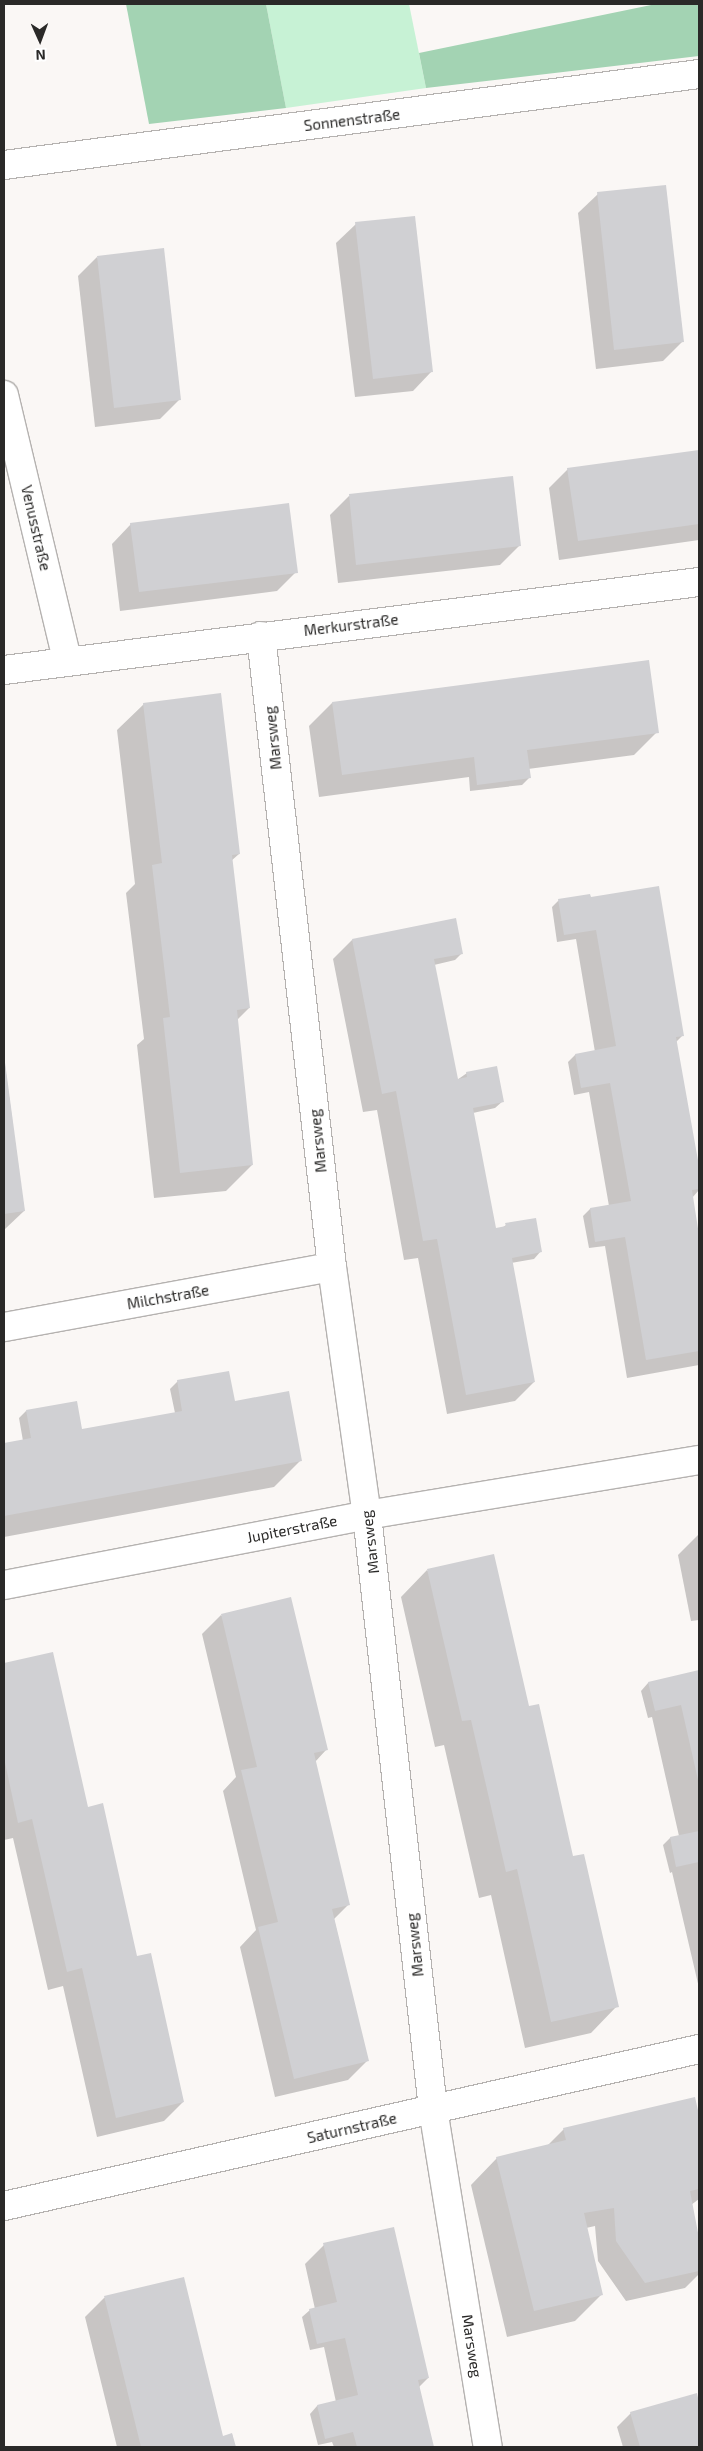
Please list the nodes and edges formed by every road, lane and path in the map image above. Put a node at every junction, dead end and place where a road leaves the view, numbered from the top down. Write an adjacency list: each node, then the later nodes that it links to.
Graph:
1 (699, 74): 2 (street, Sonnenstraße)
2 (4, 165)
3 (4, 396): 6 (street, Venusstraße)
4 (699, 582): 5 (street, Merkurstraße)
5 (262, 636): 6 (street, Merkurstraße); 8 (street, Marsweg)
6 (67, 660): 7 (street, Merkurstraße)
7 (4, 670)
8 (332, 1267): 9 (street, Milchstraße); 11 (street, Marsweg)
9 (4, 1327)
10 (699, 1460): 11 (street, Jupiterstraße)
11 (368, 1515): 12 (street, Jupiterstraße); 14 (street, Marsweg)
12 (4, 1585)
13 (699, 2048): 14 (street, Saturnstraße)
14 (434, 2109): 15 (street, Saturnstraße); 16 (street, Marsweg)
15 (4, 2206)
16 (488, 2447)

